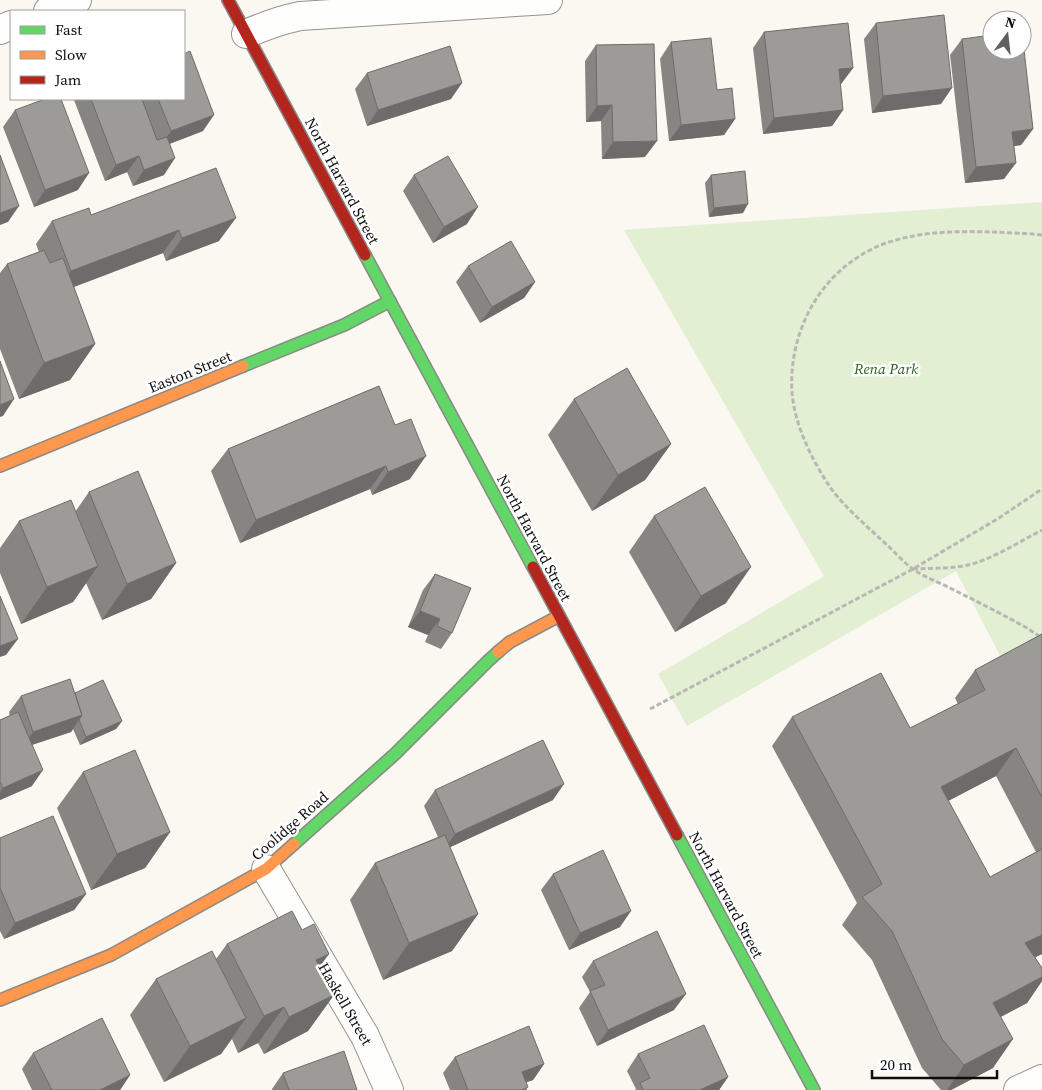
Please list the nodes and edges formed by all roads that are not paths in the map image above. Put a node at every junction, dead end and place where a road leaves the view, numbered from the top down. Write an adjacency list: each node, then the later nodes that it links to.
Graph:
1 (77, 0): 4 (street)
2 (228, 0): 5 (main road, North Harvard Street)
3 (548, 0): 5 (street)
4 (51, 10)
5 (246, 34): 6 (main road, North Harvard Street)
6 (390, 301): 7 (main road, Easton Street); 8 (main road, North Harvard Street)
7 (0, 466)
8 (559, 616): 9 (main road, Coolidge Road); 13 (main road, North Harvard Street)
9 (266, 868): 10 (main road, Coolidge Road); 12 (street, Haskell Street)
10 (0, 1000)
11 (1042, 1079): 14 (street)
12 (389, 1090)
13 (814, 1090)
14 (1018, 1090)

